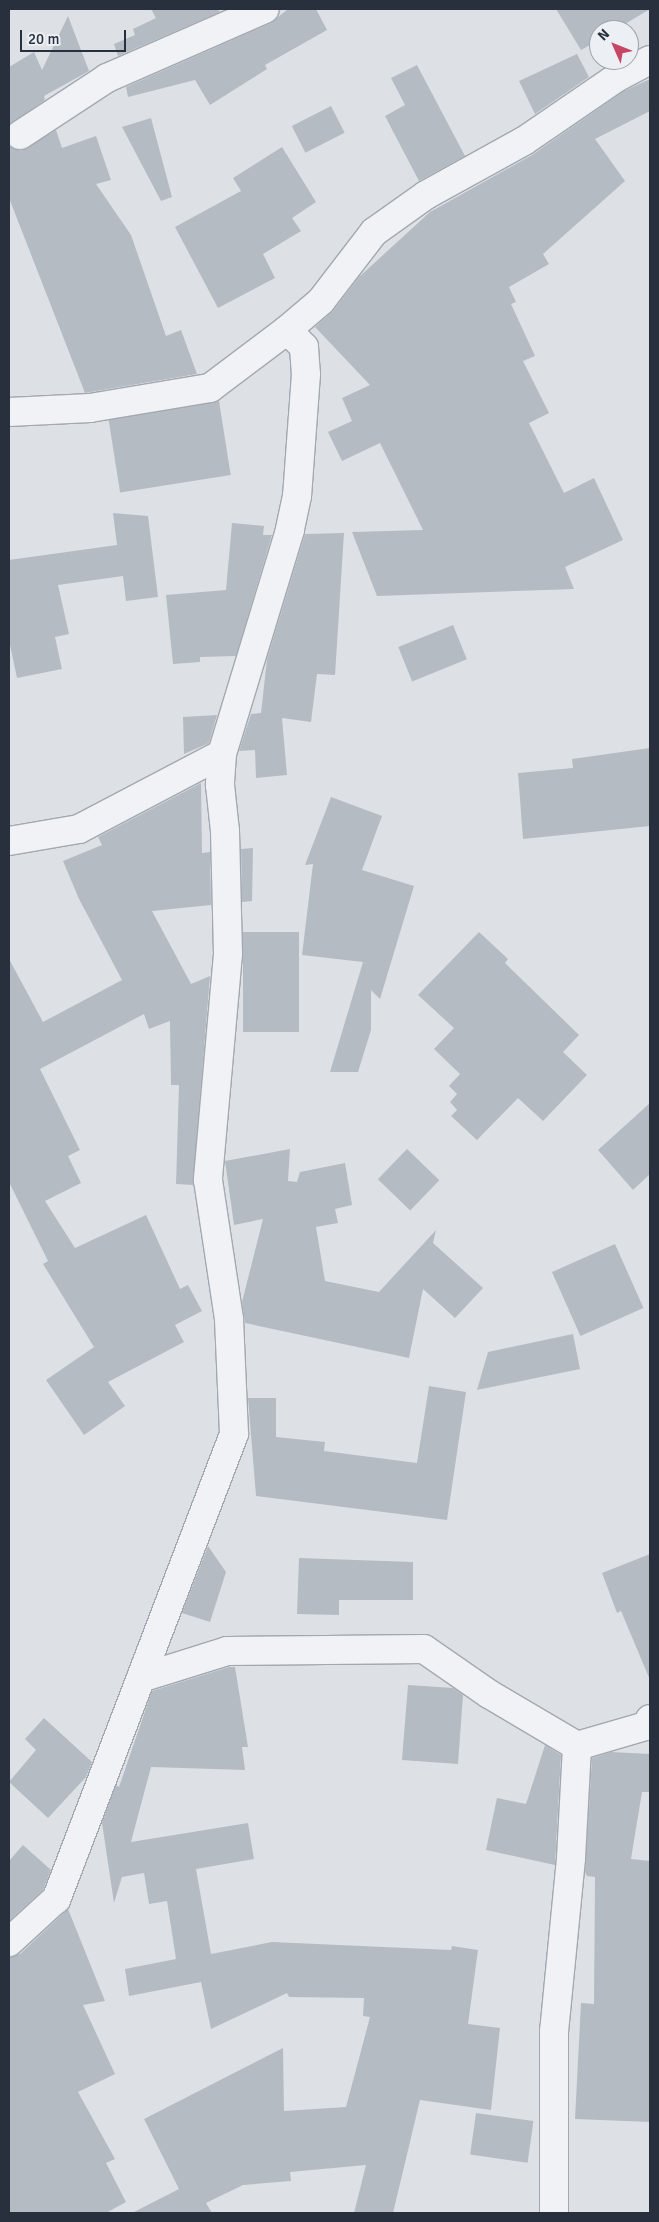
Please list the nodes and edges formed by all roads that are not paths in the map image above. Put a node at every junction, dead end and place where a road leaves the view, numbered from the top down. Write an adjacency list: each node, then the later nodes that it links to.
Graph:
1 (265, 9): 3 (street)
2 (650, 60): 4 (street)
3 (20, 135)
4 (287, 330): 5 (street); 6 (street)
5 (9, 412)
6 (222, 754): 7 (street); 8 (street)
7 (9, 841)
8 (141, 1678): 10 (street); 11 (street)
9 (650, 1719): 10 (street)
10 (577, 1746): 12 (street)
11 (9, 1942)
12 (554, 2213)

